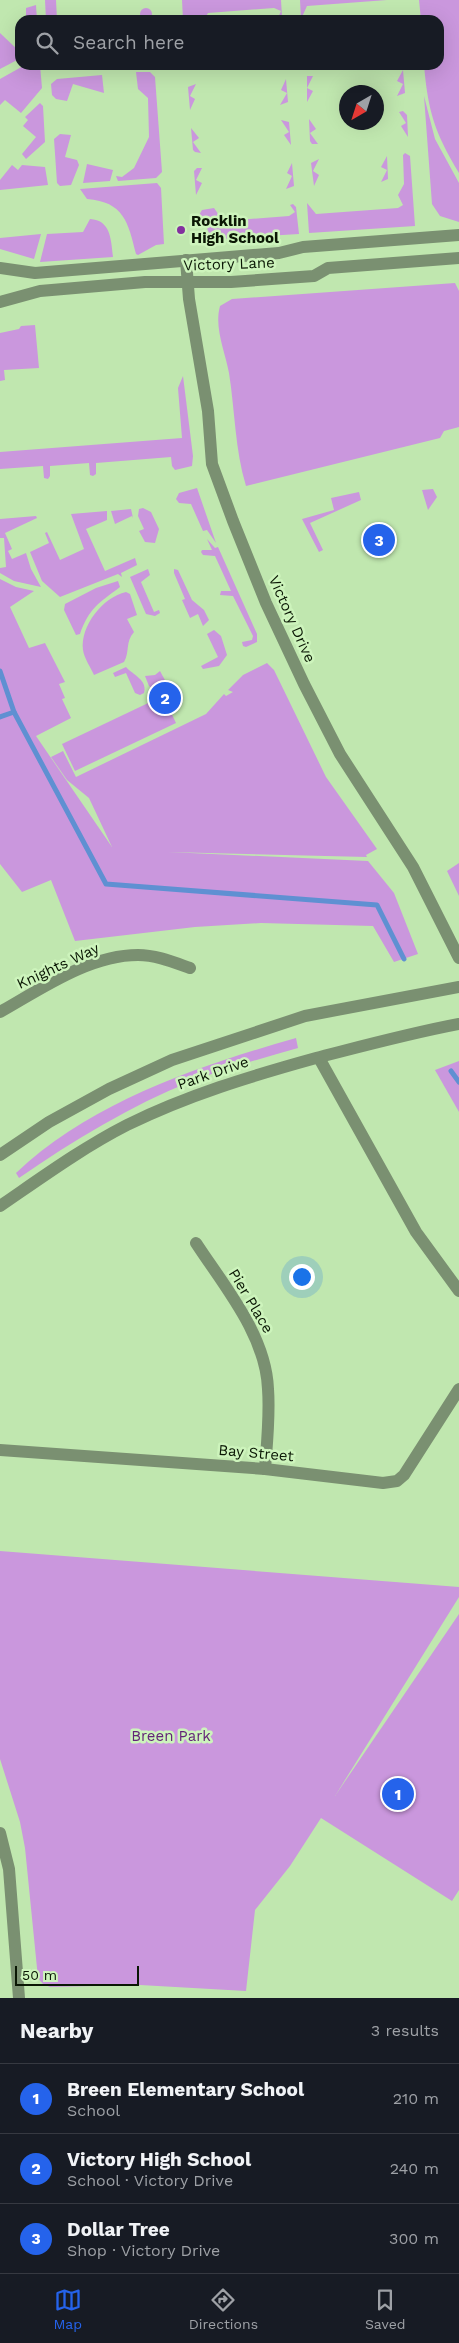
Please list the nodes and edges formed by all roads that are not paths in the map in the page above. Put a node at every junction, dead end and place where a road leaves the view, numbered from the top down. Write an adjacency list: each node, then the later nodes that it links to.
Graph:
1 (459, 235): 3 (street, Victory Lane)
2 (459, 258): 5 (street, Victory Lane)
3 (186, 260): 4 (street, Victory Lane); 5 (street, Victory Drive)
4 (0, 268)
5 (188, 282): 6 (street, Victory Lane); 7 (street, Victory Drive)
6 (0, 302)
7 (459, 958)
8 (190, 968): 10 (street, Knights Way)
9 (459, 987): 13 (street, Park Drive)
10 (0, 1012)
11 (459, 1024): 12 (street, Park Drive)
12 (319, 1058): 14 (street, Park Drive); 16 (street)
13 (0, 1155)
14 (0, 1206)
15 (196, 1243): 19 (street, Pier Place)
16 (459, 1291)
17 (459, 1389): 19 (street, Bay Street)
18 (0, 1450): 19 (street, Bay Street)
19 (266, 1469)
20 (0, 1833): 21 (street)
21 (19, 1998)

